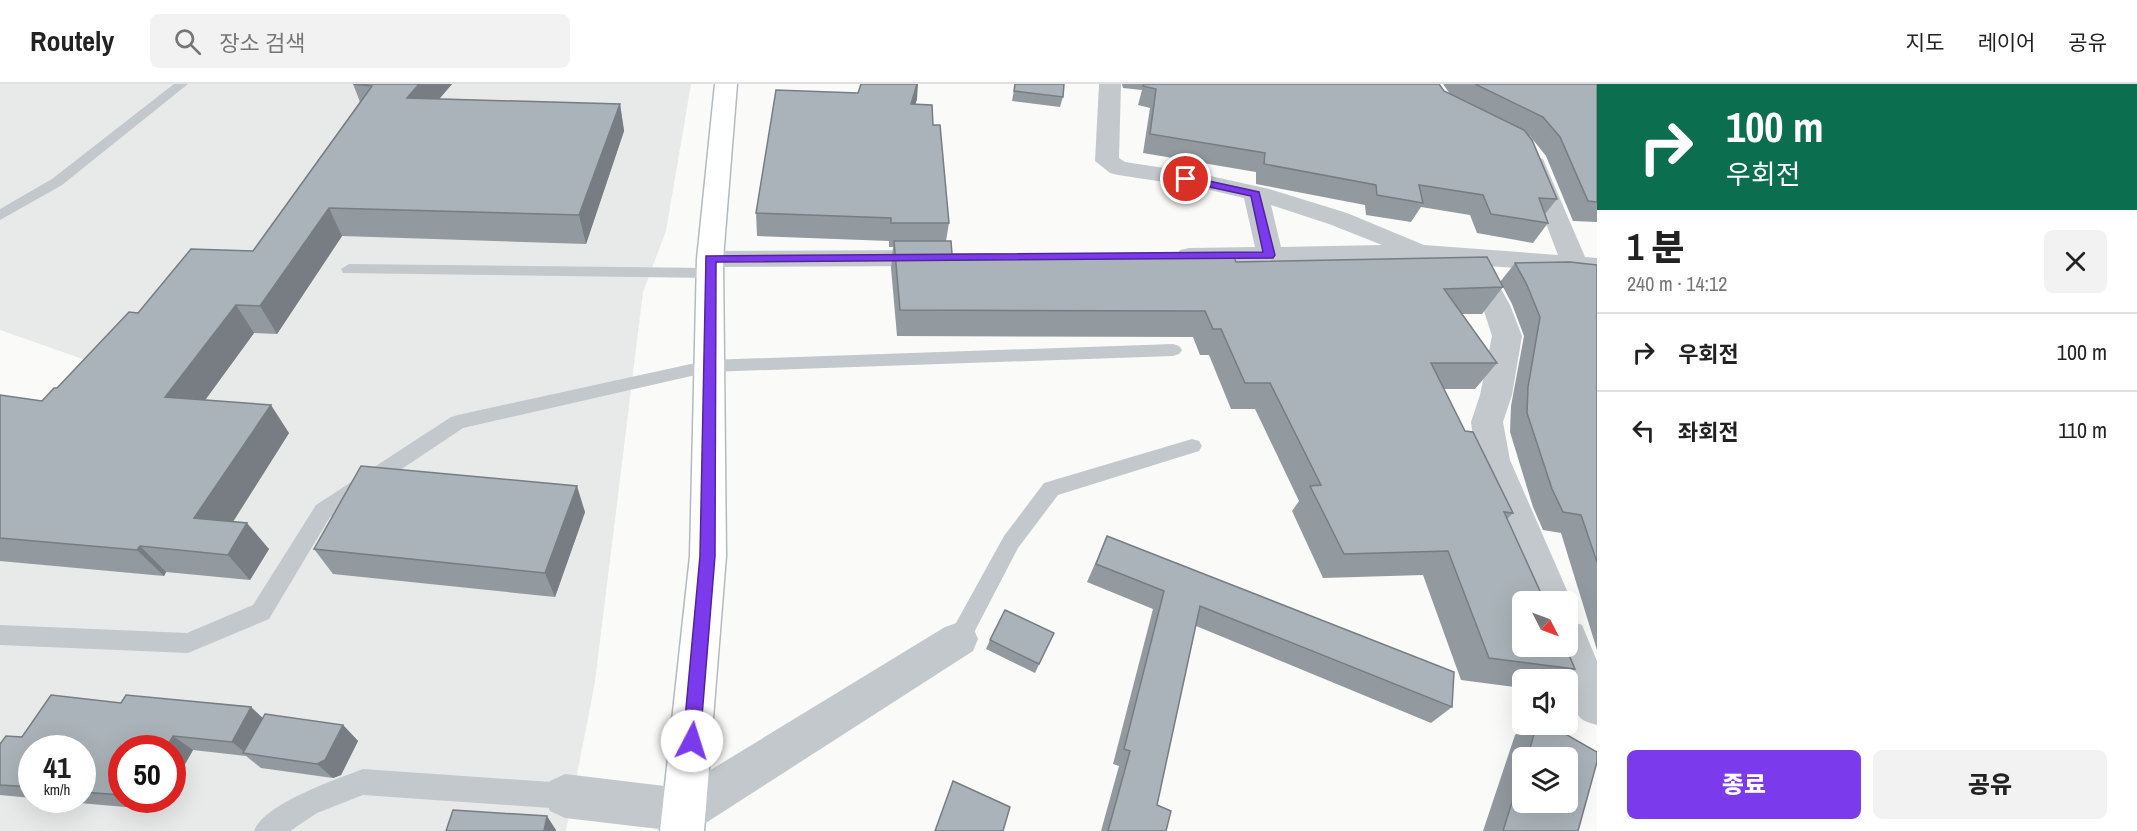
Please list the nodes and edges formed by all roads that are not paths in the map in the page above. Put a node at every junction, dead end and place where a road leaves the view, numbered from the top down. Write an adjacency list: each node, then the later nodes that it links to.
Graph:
1 (182, 84): 6 (lane)
2 (726, 84): 13 (main road)
3 (1110, 84): 5 (street)
4 (1520, 142): 12 (street)
5 (1256, 194): 7 (street); 8 (street)
6 (0, 214)
7 (1420, 253): 8 (street); 10 (street)
8 (1270, 255): 9 (street)
9 (1162, 256)
10 (1469, 256): 12 (street); 18 (street)
11 (960, 257): 13 (street)
12 (1586, 265)
13 (710, 266): 14 (lane); 16 (main road)
14 (349, 269)
15 (1173, 350): 16 (lane)
16 (709, 366): 19 (lane); 24 (main road)
17 (1192, 447): 20 (lane)
18 (1547, 591)
19 (0, 635)
20 (959, 639): 24 (street)
21 (1576, 657): 22 (street)
22 (1597, 706)
23 (565, 796): 24 (street); 25 (lane)
24 (683, 820)
25 (267, 831)

